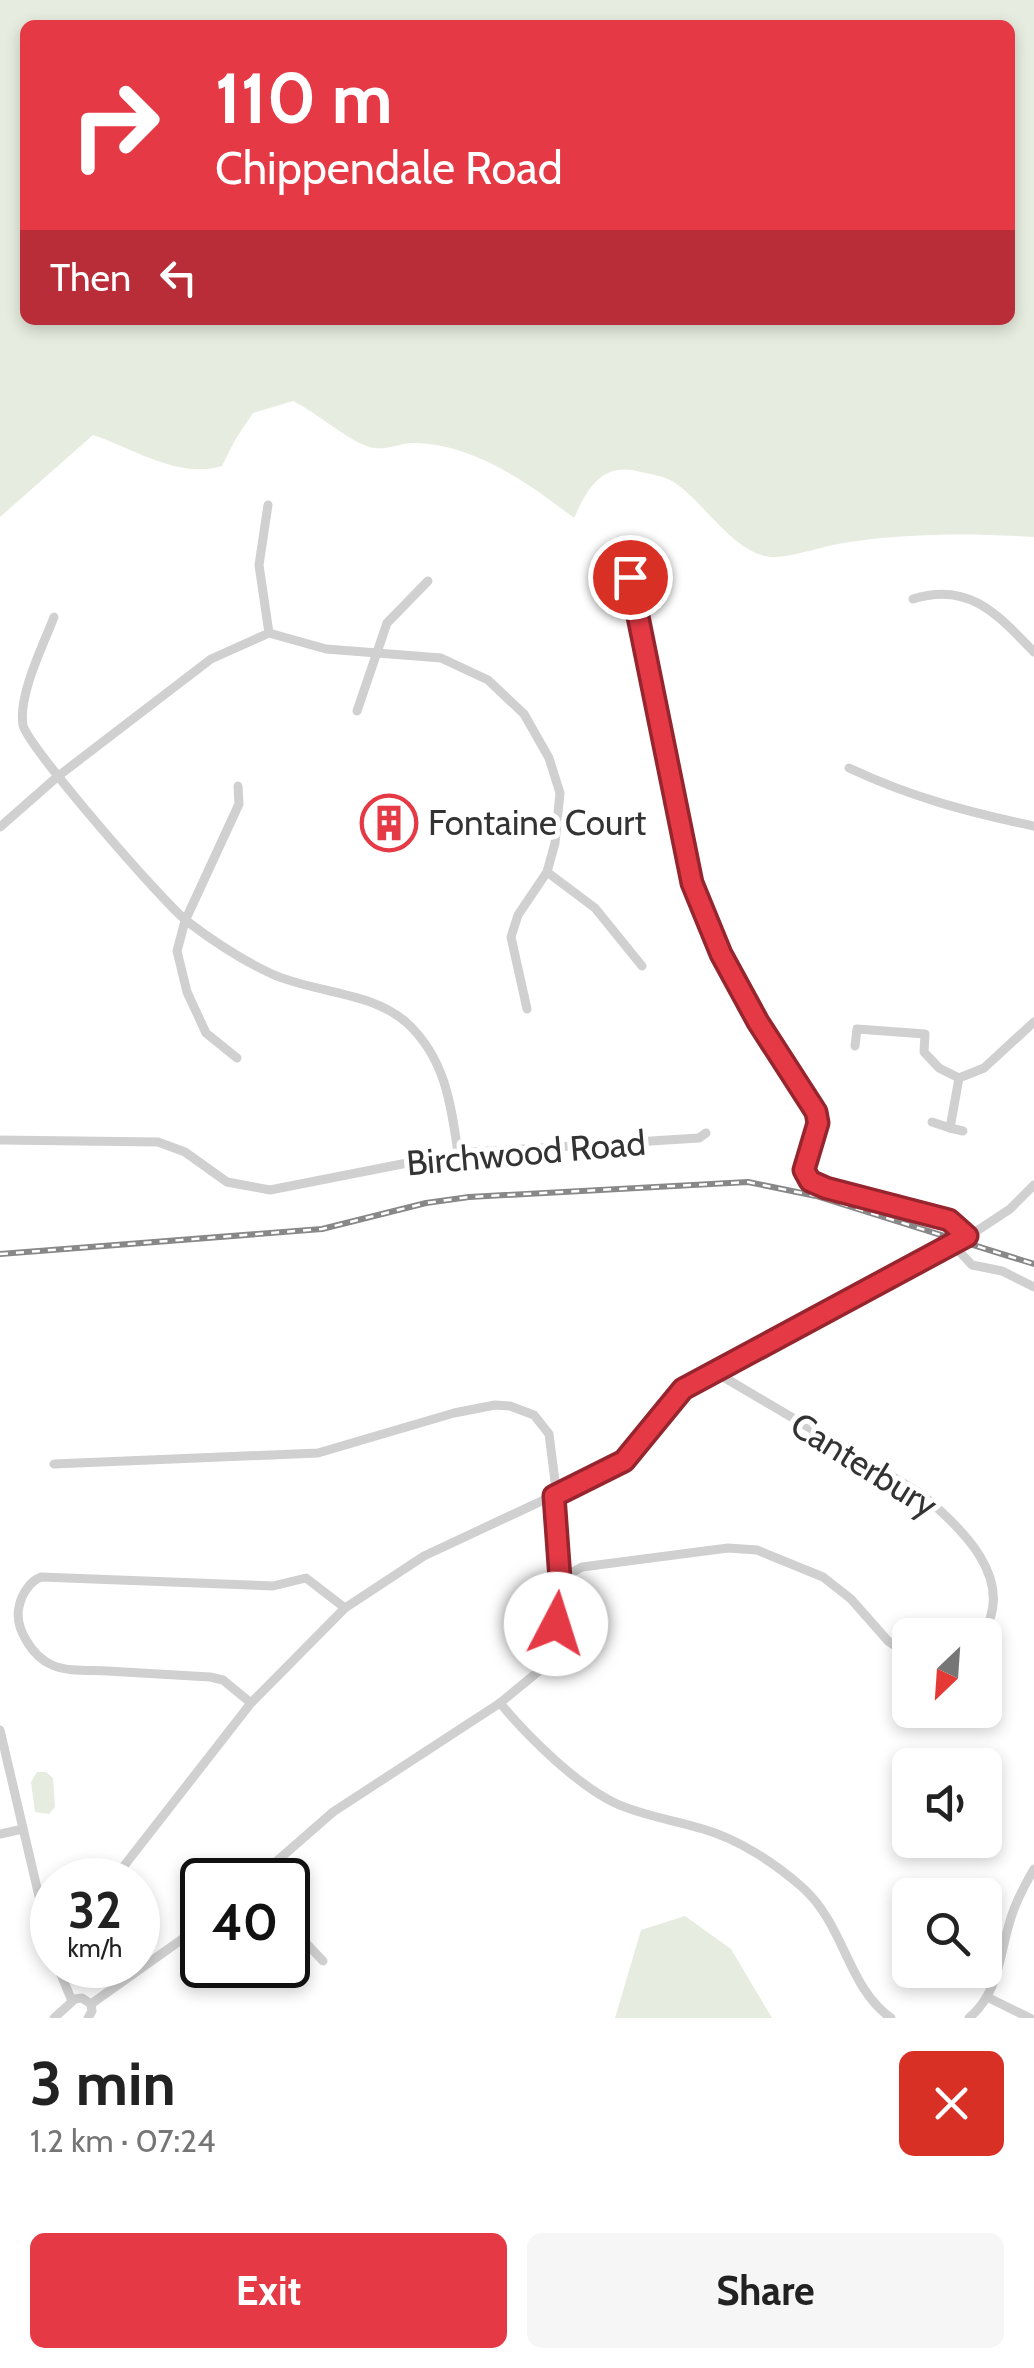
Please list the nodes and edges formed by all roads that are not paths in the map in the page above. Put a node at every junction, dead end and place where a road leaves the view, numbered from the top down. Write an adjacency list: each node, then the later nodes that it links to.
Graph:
1 (268, 505): 6 (street)
2 (630, 577): 30 (street)
3 (428, 580): 7 (street)
4 (913, 599): 8 (street)
5 (54, 617): 11 (street)
6 (269, 633): 7 (street); 11 (street)
7 (377, 650): 9 (street); 15 (street)
8 (1034, 652)
9 (357, 711)
10 (849, 768): 13 (street)
11 (58, 777): 14 (street); 16 (street)
12 (238, 786): 16 (street)
13 (1034, 826)
14 (0, 827)
15 (547, 872): 17 (street); 18 (street)
16 (185, 920): 21 (street); 28 (street)
17 (642, 966)
18 (527, 1009)
19 (1034, 1022): 22 (street)
20 (855, 1046): 22 (street)
21 (238, 1058)
22 (959, 1078): 24 (street)
23 (932, 1122): 24 (street)
24 (950, 1128): 25 (street)
25 (963, 1130)
26 (706, 1134): 28 (street, Birchwood Road)
27 (0, 1140): 28 (street, Birchwood Road)
28 (458, 1153)
29 (1034, 1184): 30 (street)
30 (967, 1236): 31 (street)
31 (954, 1246): 32 (street); 33 (street)
32 (1034, 1287)
33 (715, 1372): 35 (street); 38 (street, Canterbury)
34 (54, 1464): 35 (street)
35 (554, 1496): 36 (street); 37 (street)
36 (560, 1579): 39 (street); 41 (street)
37 (345, 1608): 40 (street); 40 (street)
38 (992, 1618)
39 (892, 1643)
40 (251, 1703): 46 (street)
41 (500, 1703): 47 (street); 59 (street)
42 (0, 1730): 43 (street)
43 (23, 1828): 44 (street); 45 (street)
44 (0, 1834)
45 (30, 1858)
46 (131, 1858)
47 (280, 1858)
48 (1034, 1869): 53 (street)
49 (180, 1941): 55 (street)
50 (310, 1947): 51 (street)
51 (324, 1961)
52 (65, 1988): 54 (street)
53 (987, 1997): 60 (street); 61 (street)
54 (71, 2003): 55 (street); 56 (street); 57 (street)
55 (91, 2004): 58 (street)
56 (54, 2018)
57 (73, 2018)
58 (89, 2018)
59 (890, 2018)
60 (969, 2018)
61 (1030, 2018)

